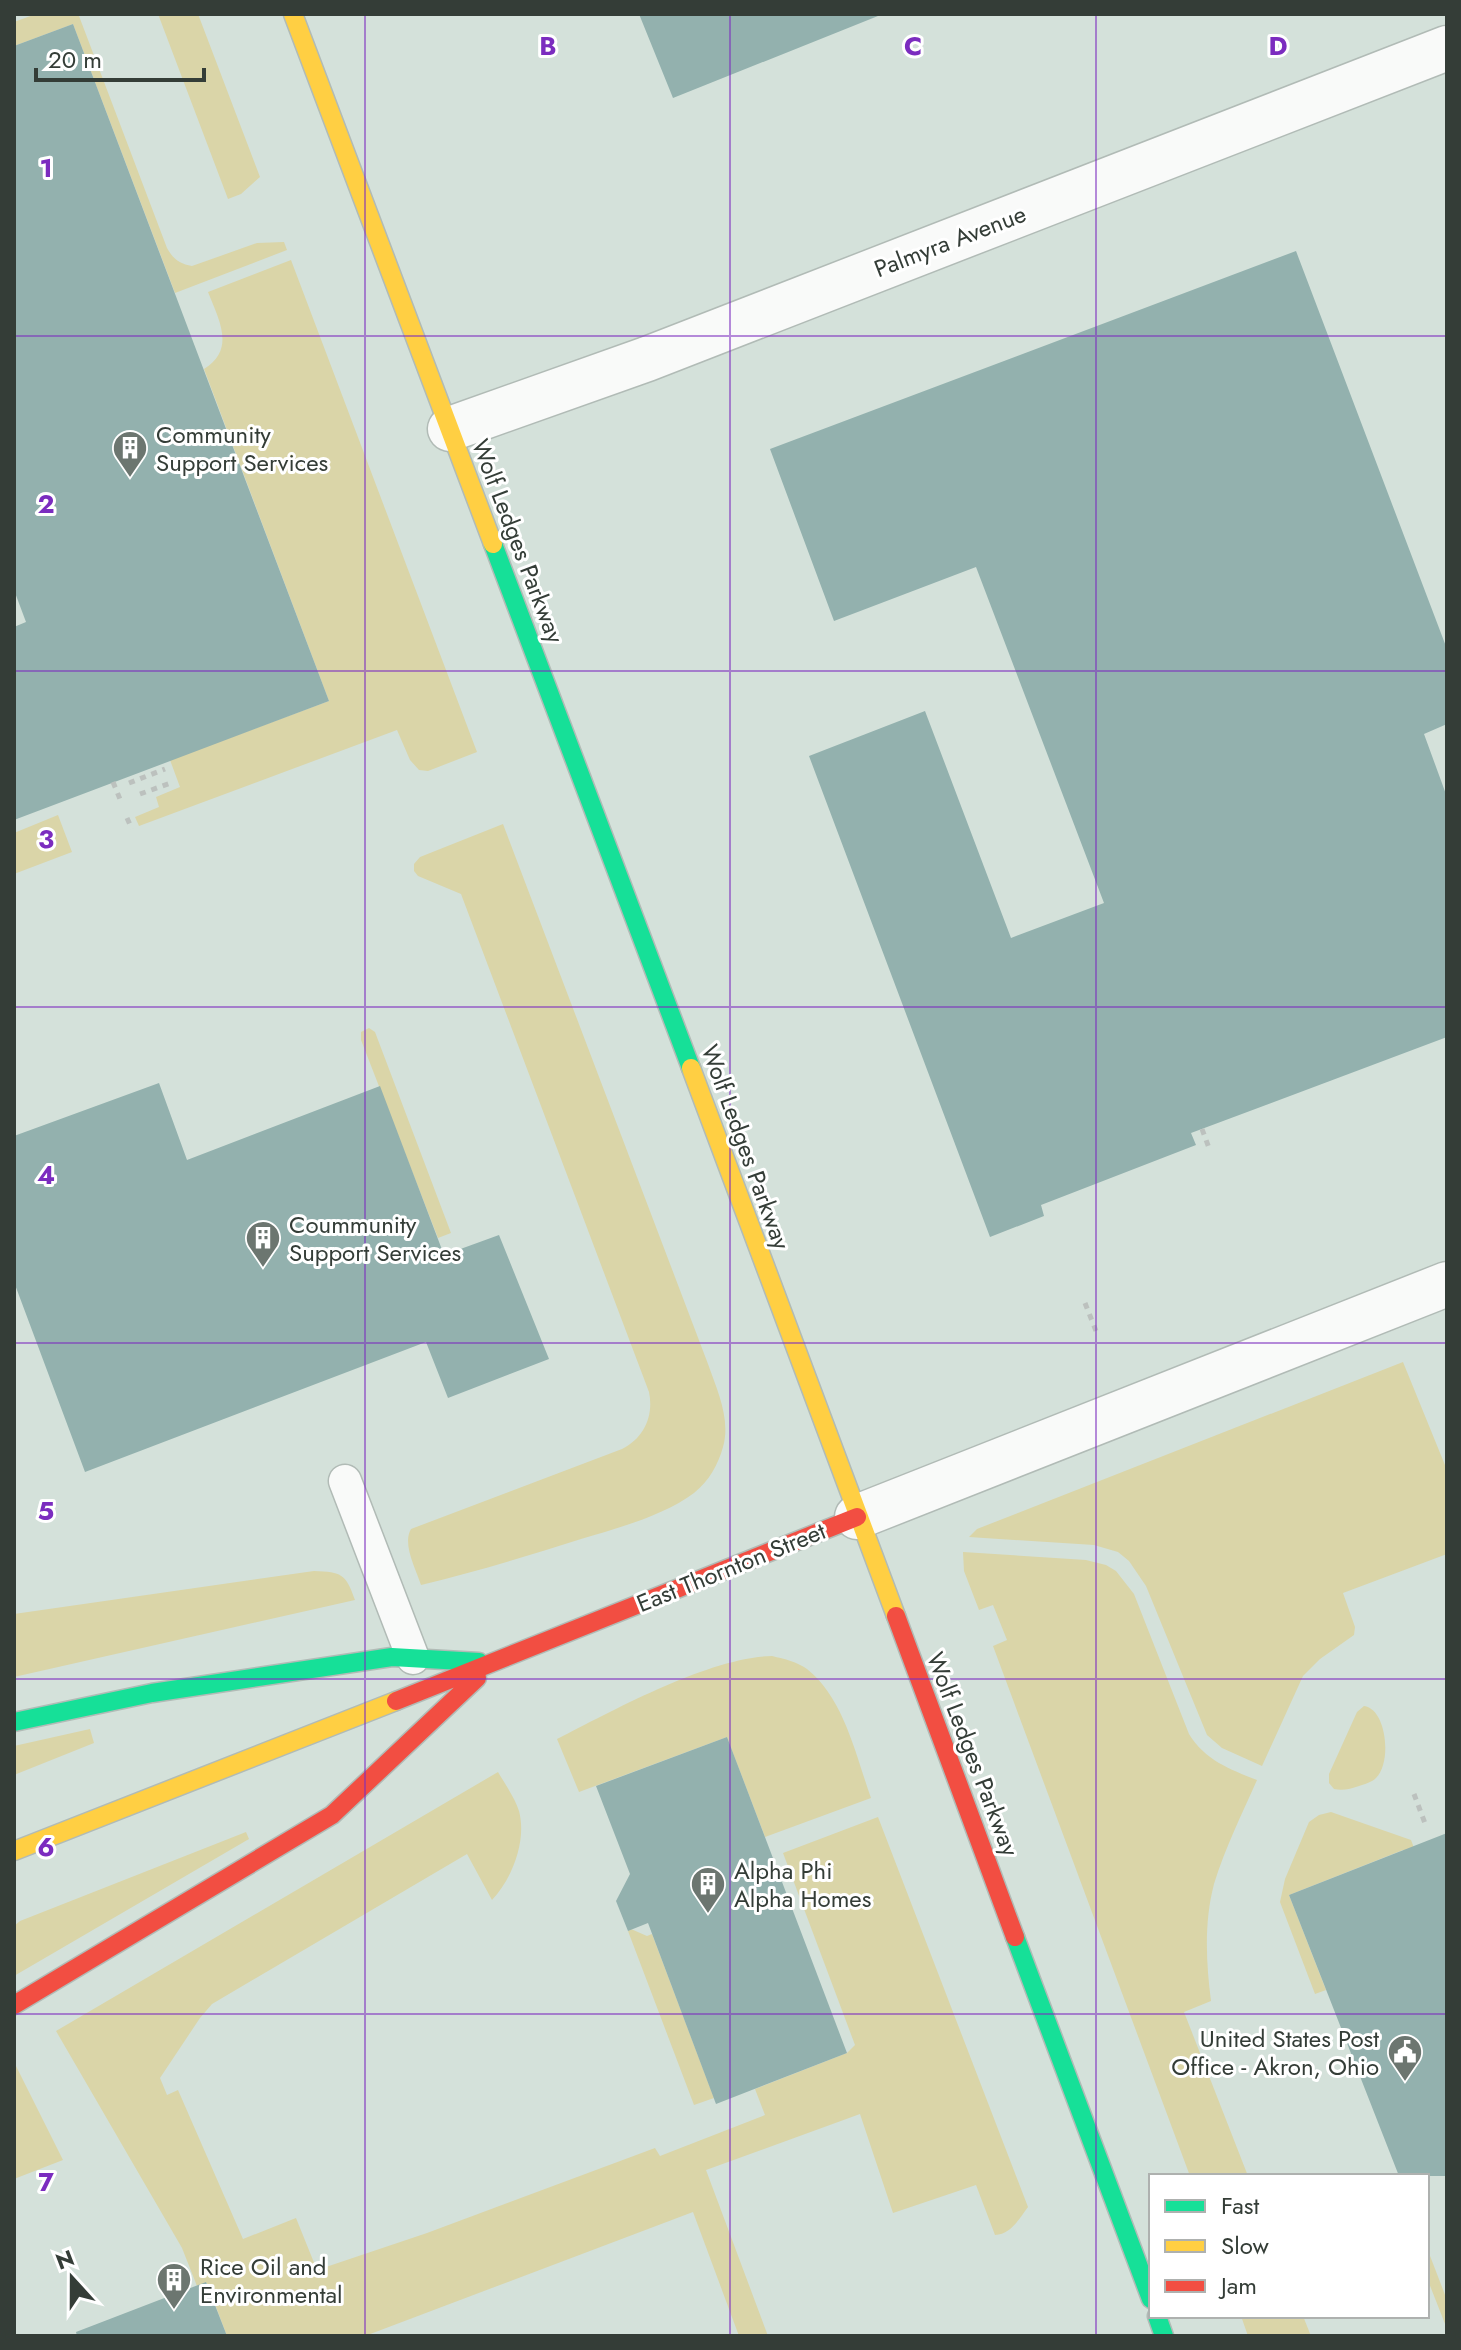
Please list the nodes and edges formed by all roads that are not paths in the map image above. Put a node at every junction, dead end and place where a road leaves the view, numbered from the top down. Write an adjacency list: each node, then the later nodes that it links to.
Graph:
1 (293, 14): 3 (main road, Wolf Ledges Parkway)
2 (1447, 48): 3 (street, Palmyra Avenue)
3 (450, 429): 6 (main road, Wolf Ledges Parkway)
4 (1447, 1284): 6 (street, East Thornton Street)
5 (345, 1481): 7 (lane)
6 (857, 1517): 8 (main road, East Thornton Street); 12 (main road, Wolf Ledges Parkway)
7 (413, 1658): 8 (main road); 9 (main road)
8 (493, 1663): 10 (main road, East Thornton Street); 11 (main road)
9 (14, 1722)
10 (14, 1851)
11 (14, 2005)
12 (1149, 2294)

